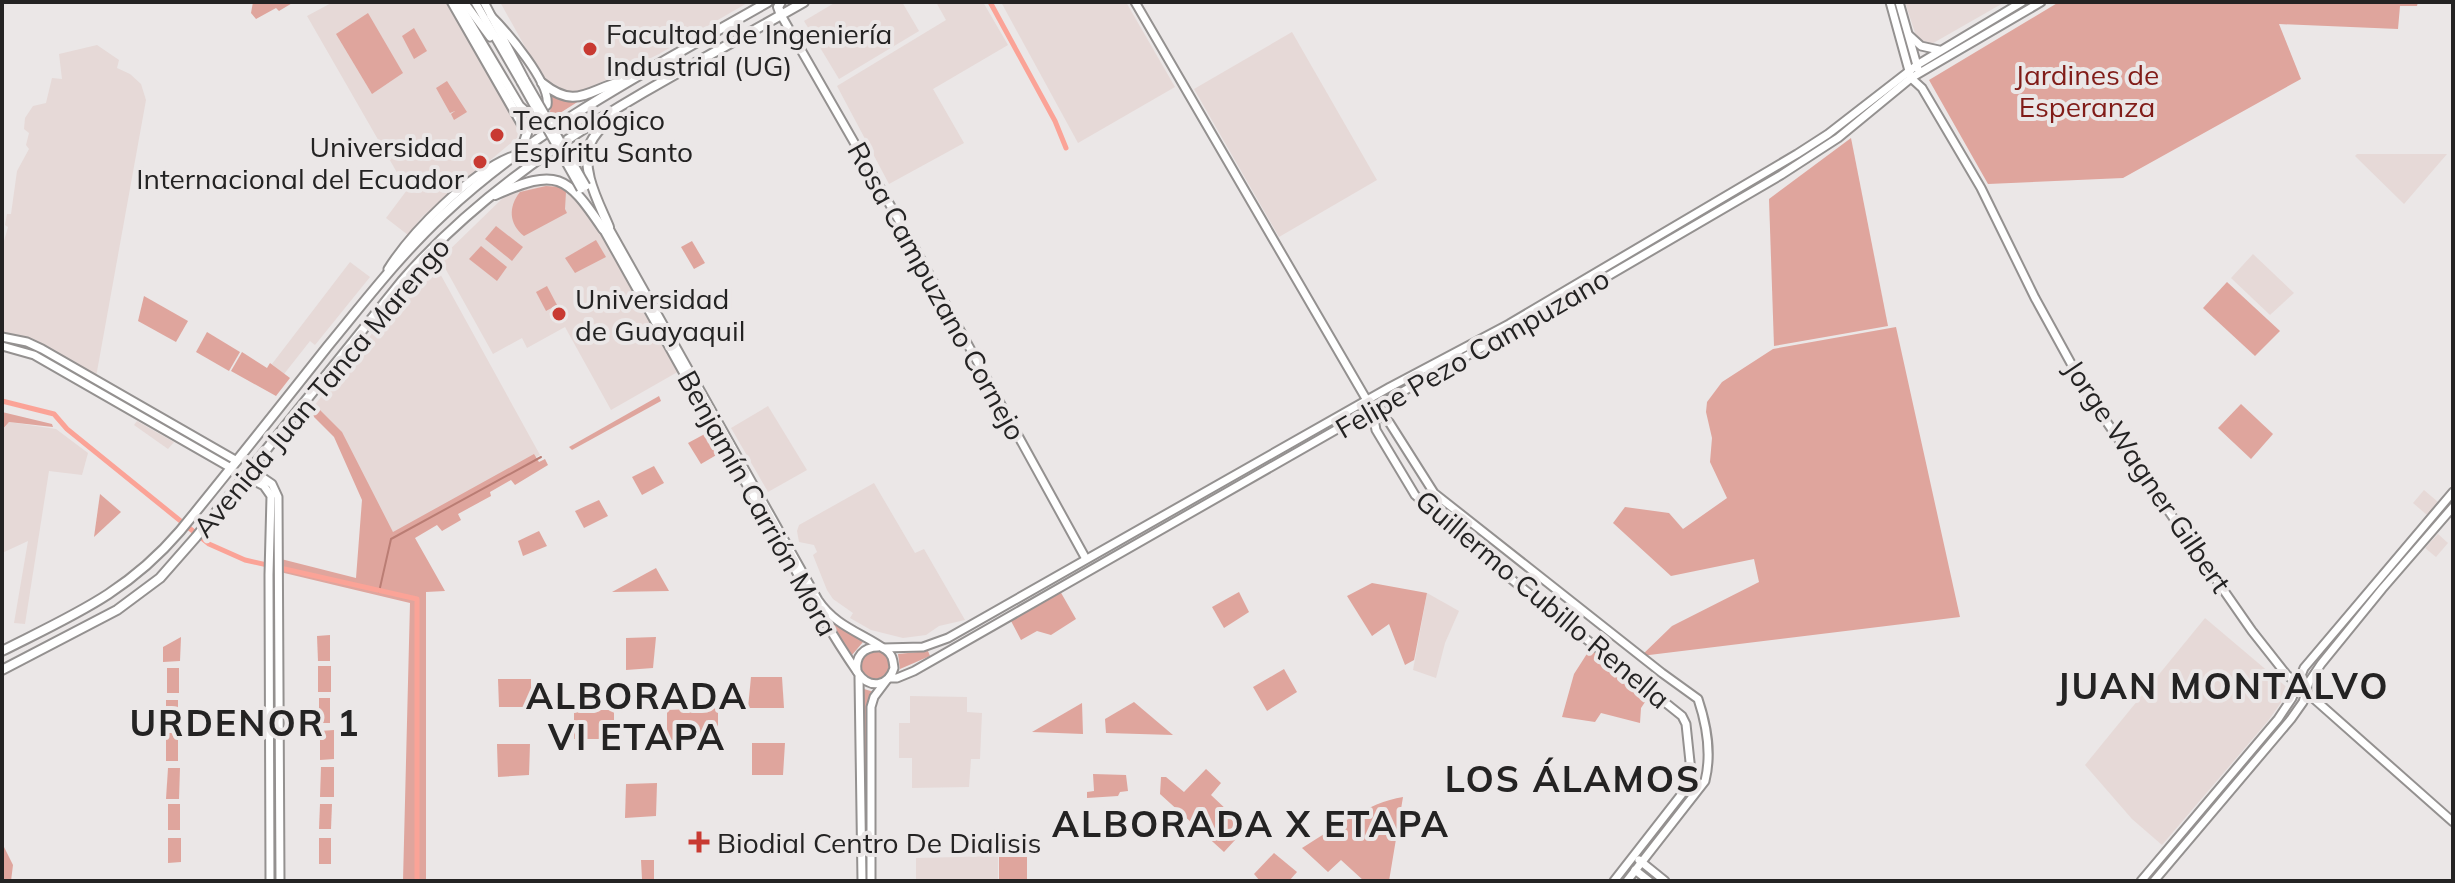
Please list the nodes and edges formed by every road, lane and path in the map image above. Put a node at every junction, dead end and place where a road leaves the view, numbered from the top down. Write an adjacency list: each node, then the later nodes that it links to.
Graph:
1 (455, 2): 21 (street); 23 (main road)
2 (464, 2): 18 (street)
3 (475, 2): 18 (street)
4 (484, 2): 14 (street)
5 (768, 2): 20 (main road, Avenida Juan Tanca Marengo)
6 (781, 2): 13 (main road)
7 (804, 2): 13 (main road, Avenida Juan Tanca Marengo)
8 (1135, 2): 29 (street, Guillermo Cubillo Renella)
9 (1890, 2): 19 (street)
10 (1899, 2): 15 (street)
11 (2022, 2): 17 (street, Felipe Pezo Campuzano)
12 (2041, 2): 19 (street, Felipe Pezo Campuzano)
13 (781, 15): 22 (main road, Avenida Juan Tanca Marengo); 35 (street, Rosa Campuzano Cornejo)
14 (491, 16): 16 (street); 18 (street)
15 (1907, 33): 17 (street); 19 (street)
16 (511, 37): 18 (street); 21 (street)
17 (1939, 50): 19 (street, Felipe Pezo Campuzano)
18 (512, 62): 25 (street, Benjamín Carrión Mora, bridge)
19 (1914, 72): 26 (street, Felipe Pezo Campuzano); 45 (street, Jorge Wagner Gilbert)
20 (632, 79): 21 (main road); 23 (main road, Avenida Juan Tanca Marengo)
21 (542, 83)
22 (621, 106): 24 (main road, Avenida Juan Tanca Marengo); 25 (main road)
23 (519, 152): 31 (main road, Avenida Juan Tanca Marengo)
24 (484, 200): 25 (main road); 32 (main road, Avenida Juan Tanca Marengo)
25 (606, 228): 40 (street, Benjamín Carrión Mora); 43 (street, Benjamín Carrión Mora)
26 (1541, 310): 29 (street, Felipe Pezo Campuzano); 30 (street, Felipe Pezo Campuzano)
27 (2, 337): 31 (street)
28 (2, 346): 31 (street)
29 (1366, 400): 30 (street, Guillermo Cubillo Renella); 35 (street, Felipe Pezo Campuzano)
30 (1372, 409): 37 (street, Felipe Pezo Campuzano); 48 (street, Guillermo Cubillo Renella); 49 (street, Guillermo Cubillo Renella)
31 (234, 464): 41 (main road, Avenida Juan Tanca Marengo)
32 (248, 473): 38 (street); 42 (main road, Avenida Juan Tanca Marengo)
33 (2453, 492): 45 (street)
34 (2453, 507): 46 (street)
35 (1085, 558): 36 (street, Felipe Pezo Campuzano); 37 (street, Rosa Campuzano Cornejo)
36 (1072, 566): 39 (street); 40 (street, Felipe Pezo Campuzano)
37 (1091, 568): 39 (street, Felipe Pezo Campuzano)
38 (273, 572): 52 (street); 53 (street)
39 (1078, 576): 44 (street, Felipe Pezo Campuzano)
40 (880, 648): 43 (street); 44 (street)
41 (2, 651)
42 (2, 670)
43 (858, 673): 44 (street); 54 (street)
44 (888, 679): 55 (street)
45 (2298, 683): 46 (street, Jorge Wagner Gilbert); 60 (street)
46 (2306, 690): 47 (street, Jorge Wagner Gilbert); 61 (street)
47 (2453, 822)
48 (1634, 856): 49 (street); 50 (street, Guillermo Cubillo Renella)
49 (1642, 863): 51 (street); 59 (street)
50 (1628, 864): 51 (street); 56 (street, Guillermo Cubillo Renella)
51 (1636, 871): 57 (street); 58 (street)
52 (270, 881)
53 (280, 881)
54 (862, 881)
55 (871, 881)
56 (1614, 881)
57 (1627, 881)
58 (1649, 881)
59 (1665, 881)
60 (2141, 881)
61 (2154, 881)

